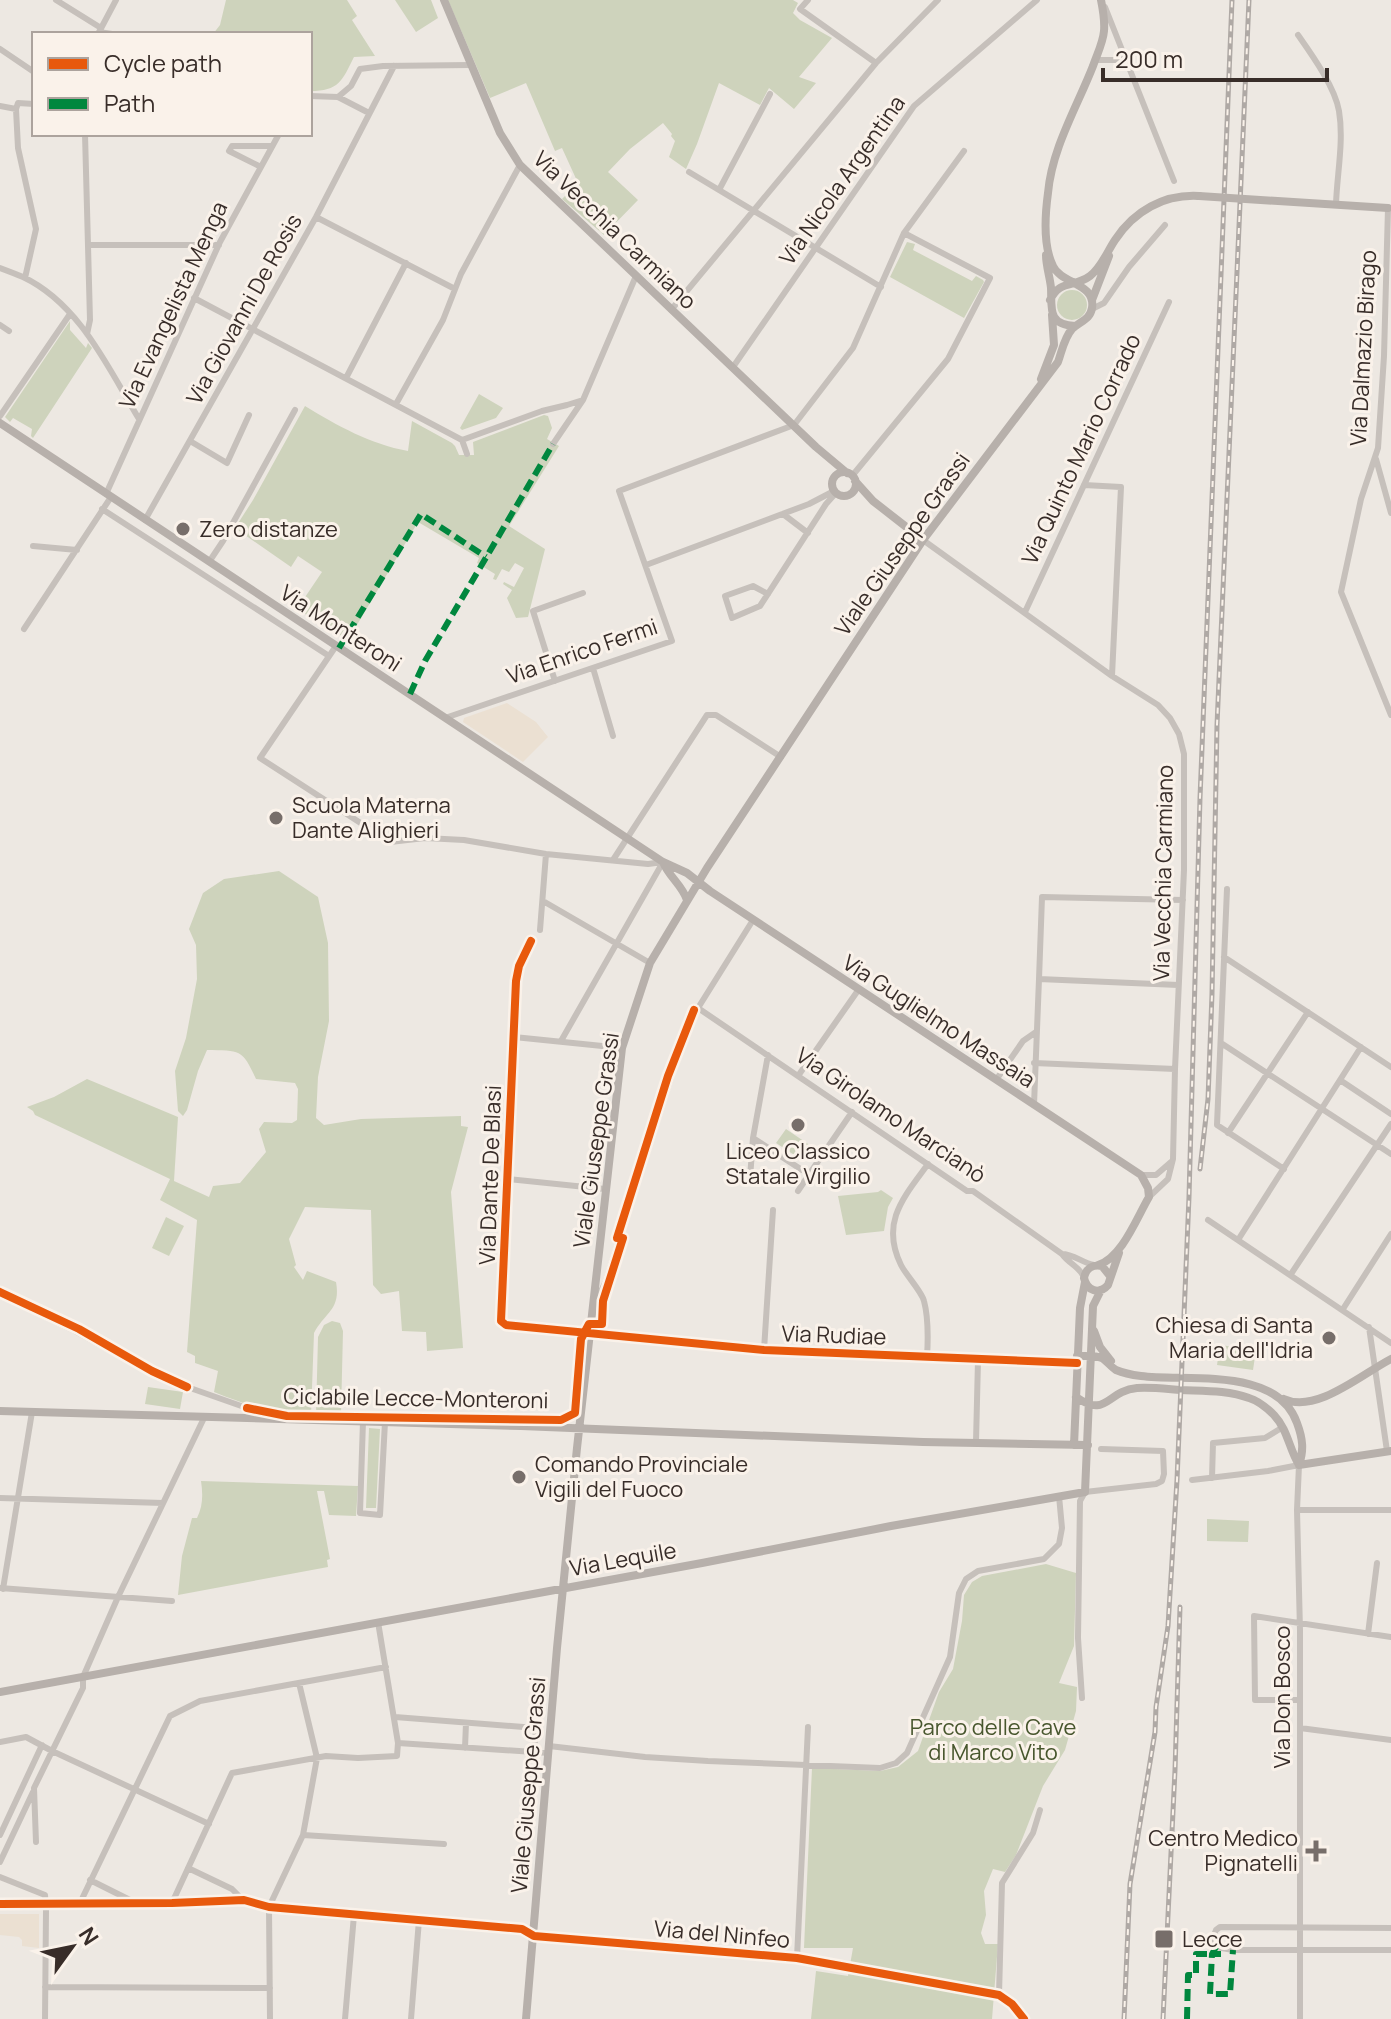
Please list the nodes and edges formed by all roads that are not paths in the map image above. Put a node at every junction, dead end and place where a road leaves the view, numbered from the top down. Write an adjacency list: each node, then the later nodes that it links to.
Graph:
1 (56, 0): 8 (street)
2 (116, 0): 8 (street)
3 (444, 0): 14 (main road, Via Vecchia Carmiano)
4 (808, 0): 13 (street)
5 (938, 0): 13 (street)
6 (1037, 0): 43 (street, Via Nicola Argentina)
7 (1102, 0): 11 (main road, Viale Giuseppe Grassi); 12 (street)
8 (100, 32)
9 (1298, 35): 33 (street)
10 (0, 49): 16 (street)
11 (1095, 60): 12 (street); 39 (main road, Viale Giuseppe Grassi)
12 (1125, 60): 31 (street)
13 (876, 63): 35 (street)
14 (470, 65): 15 (street); 28 (main road, Via Vecchia Carmiano)
15 (394, 66): 19 (street); 23 (street, Via Giovanni De Rosis)
16 (32, 71)
17 (770, 94): 32 (street)
18 (312, 96): 19 (street)
19 (338, 97): 23 (street)
20 (32, 104): 22 (street)
21 (0, 106): 22 (street)
22 (16, 109): 47 (street)
23 (369, 113): 36 (street, Via Giovanni De Rosis)
24 (85, 136): 41 (street)
25 (278, 136): 26 (street, Via Evangelista Menga)
26 (272, 146): 29 (street, Via Evangelista Menga); 29 (street)
27 (964, 151): 38 (street)
28 (520, 165): 46 (main road, Via Vecchia Carmiano); 50 (street)
29 (261, 167): 42 (street, Via Evangelista Menga)
30 (689, 172): 32 (street)
31 (1174, 181)
32 (719, 190): 35 (street)
33 (1336, 204): 34 (main road, bridge); 40 (main road, bridge)
34 (1389, 208): 79 (street, Via Dalmazio Birago)
35 (753, 211): 43 (street); 55 (street)
36 (316, 217): 44 (street); 60 (street, Via Giovanni De Rosis)
37 (1165, 225): 54 (street, Viale Giuseppe Grassi)
38 (904, 233): 49 (street); 80 (street)
39 (1047, 240): 48 (main road); 52 (main road, Viale Giuseppe Grassi)
40 (1115, 240): 48 (main road); 54 (main road)
41 (88, 245): 42 (street); 62 (street)
42 (219, 245): 51 (street, Via Evangelista Menga)
43 (816, 248): 49 (street); 63 (street, Via Nicola Argentina)
44 (406, 263): 50 (street); 64 (street)
45 (0, 268): 47 (street)
46 (636, 276): 55 (main road, Via Vecchia Carmiano); 66 (street)
47 (25, 278): 56 (street)
48 (1076, 284): 52 (main road); 54 (main road)
49 (881, 287): 73 (street)
50 (455, 289): 67 (street)
51 (194, 298): 60 (street); 71 (street, Via Evangelista Menga)
52 (1050, 300): 57 (main road, Viale Giuseppe Grassi)
53 (1169, 302): 82 (street, Via Quinto Mario Corrado)
54 (1092, 304): 59 (main road, Viale Giuseppe Grassi)
55 (671, 310): 63 (main road, Via Vecchia Carmiano)
56 (70, 314): 62 (street); 70 (street)
57 (1052, 314): 59 (main road); 65 (main road, Viale Giuseppe Grassi)
58 (0, 325): 61 (street)
59 (1075, 326): 65 (main road, Viale Giuseppe Grassi)
60 (254, 329): 64 (street); 75 (street, Via Giovanni De Rosis)
61 (9, 331)
62 (87, 334): 71 (street)
63 (733, 367): 73 (main road, Via Vecchia Carmiano)
64 (346, 378): 67 (street)
65 (1039, 385): 93 (main road, Viale Giuseppe Grassi)
66 (583, 400): 74 (street); 76 (street)
67 (396, 404): 74 (street)
68 (295, 410): 96 (street)
69 (249, 415): 75 (street)
70 (0, 416)
71 (139, 419): 84 (street, Via Evangelista Menga)
72 (0, 423): 84 (main road, Via Monteroni)
73 (794, 425): 77 (main road, Via Vecchia Carmiano); 97 (street, Via Enrico Fermi)
74 (462, 440): 78 (street)
75 (190, 441): 91 (street, Via Giovanni De Rosis)
76 (553, 444)
77 (816, 447): 80 (main road, Via Vecchia Carmiano); 81 (main road, Via Vecchia Carmiano)
78 (467, 454)
79 (1375, 458): 87 (street); 107 (street, Via Dalmazio Birago)
80 (852, 477): 81 (main road); 85 (main road); 86 (main road, Via Vecchia Carmiano)
81 (832, 480): 83 (main road, Via Vecchia Carmiano)
82 (1084, 485): 100 (street, Via Quinto Mario Corrado); 105 (street)
83 (834, 492): 85 (main road, Via Vecchia Carmiano); 90 (street); 92 (street)
84 (108, 495): 88 (street, Via Evangelista Menga); 91 (main road, Via Monteroni)
85 (849, 495): 86 (main road, Via Vecchia Carmiano)
86 (873, 501): 93 (main road, Via Vecchia Carmiano)
87 (1389, 504): 89 (street)
88 (102, 509): 95 (street, Via Evangelista Menga); 103 (street, Via Monteroni)
89 (1391, 513)
90 (783, 514): 92 (street); 97 (street)
91 (145, 520): 96 (main road, Via Monteroni)
92 (808, 533): 99 (street)
93 (923, 540): 100 (street, Via Vecchia Carmiano); 110 (main road, Viale Giuseppe Grassi)
94 (33, 546): 95 (street)
95 (77, 550): 101 (street, Via Evangelista Menga)
96 (209, 562): 102 (main road, Via Monteroni)
97 (646, 565): 104 (street, Via Enrico Fermi)
98 (583, 593): 106 (street)
99 (768, 594): 99 (street)
100 (1025, 612): 105 (street, Via Vecchia Carmiano)
101 (24, 629)
102 (336, 646): 103 (street); 108 (main road, Via Monteroni)
103 (329, 656): 112 (street)
104 (593, 668): 106 (street, Via Enrico Fermi); 109 (street)
105 (1112, 676): 118 (street, Via Vecchia Carmiano)
106 (555, 681): 108 (street, Via Enrico Fermi)
107 (1391, 715)
108 (445, 718): 111 (main road, Via Monteroni)
109 (613, 736)
110 (781, 757): 111 (street); 115 (main road, Viale Giuseppe Grassi)
111 (626, 837): 113 (street); 114 (main road, Via Monteroni)
112 (546, 854): 113 (street); 119 (street)
113 (613, 860): 114 (street)
114 (663, 862): 115 (main road, Via Monteroni); 117 (main road, Via Monteroni); 123 (street)
115 (699, 881): 117 (main road, Viale Giuseppe Grassi); 120 (main road, Via Guglielmo Massaia)
116 (1227, 889): 124 (street)
117 (687, 900): 125 (main road, Viale Giuseppe Grassi)
118 (1183, 900): 126 (street); 127 (street, Via Vecchia Carmiano)
119 (543, 901): 121 (street); 123 (street)
120 (753, 920): 128 (main road, Via Guglielmo Massaia); 129 (street)
121 (540, 930)
122 (531, 941): 132 (street, Via Dante De Blasi)
123 (615, 943): 125 (street); 133 (street)
124 (1224, 957): 130 (street); 134 (street)
125 (650, 963): 136 (main road, Viale Giuseppe Grassi)
126 (1039, 979): 127 (street); 131 (street)
127 (1178, 985): 140 (street, Via Vecchia Carmiano)
128 (859, 989): 142 (street); 143 (main road, Via Guglielmo Massaia)
129 (698, 1008): 137 (street, Via Girolamo Marcianò); 170 (street)
130 (1308, 1012): 135 (street); 141 (street)
131 (1036, 1032): 138 (street); 143 (street)
132 (514, 1037): 133 (street); 161 (street, Via Dante De Blasi)
133 (561, 1041): 136 (street)
134 (1221, 1043): 141 (street); 150 (street)
135 (1361, 1047): 139 (street); 144 (street)
136 (622, 1048): 162 (main road, Viale Giuseppe Grassi)
137 (768, 1055): 142 (street, Via Girolamo Marcianò); 151 (street)
138 (1034, 1063): 140 (street); 145 (street)
139 (1391, 1067)
140 (1175, 1069): 154 (street, Via Vecchia Carmiano)
141 (1267, 1073): 146 (street); 150 (street)
142 (798, 1076): 147 (street, Via Girolamo Marcianò)
143 (996, 1080): 145 (main road, Via Guglielmo Massaia)
144 (1340, 1080): 146 (street); 148 (street)
145 (1034, 1105): 158 (main road, Via Guglielmo Massaia)
146 (1322, 1109): 152 (street); 156 (street)
147 (852, 1112): 155 (street, Via Girolamo Marcianò); 157 (street)
148 (1391, 1114)
149 (1391, 1124): 152 (street)
150 (1228, 1133): 156 (street)
151 (753, 1138): 157 (street); 160 (street)
152 (1377, 1145): 153 (street); 174 (street)
153 (1391, 1154)
154 (1173, 1159): 159 (street); 164 (street, Via Vecchia Carmiano)
155 (928, 1164): 172 (street, Via Girolamo Marcianò); 187 (street)
156 (1284, 1169): 168 (street)
157 (810, 1173): 163 (street)
158 (1141, 1175): 159 (street); 164 (main road, Via Guglielmo Massaia)
159 (1156, 1175): 164 (street)
160 (750, 1178)
161 (507, 1179): 162 (street); 183 (street, Via Dante De Blasi)
162 (605, 1189): 169 (main road, Viale Giuseppe Grassi)
163 (798, 1191)
164 (1148, 1193): 171 (main road)
165 (773, 1210): 185 (street)
166 (1208, 1220): 168 (street)
167 (1391, 1234): 180 (street)
168 (1238, 1240): 174 (street)
169 (599, 1241): 170 (street); 179 (main road, Viale Giuseppe Grassi)
170 (618, 1243): 179 (street)
171 (1120, 1248): 173 (main road); 175 (main road)
172 (1062, 1254): 173 (street, Via Girolamo Marcianò); 176 (street, Via Girolamo Marcianò)
173 (1096, 1265): 175 (main road); 176 (main road)
174 (1291, 1274): 180 (street)
175 (1110, 1276): 177 (main road)
176 (1084, 1280): 177 (main road); 188 (main road)
177 (1101, 1290): 181 (main road)
178 (0, 1295): 199 (street)
179 (594, 1305): 183 (main road, Viale Giuseppe Grassi)
180 (1343, 1309): 182 (street)
181 (1092, 1323): 186 (main road); 192 (main road)
182 (1369, 1327): 184 (street); 191 (street)
183 (591, 1334): 185 (street, Via Rudiae); 203 (main road, Viale Giuseppe Grassi)
184 (1391, 1343)
185 (764, 1350): 187 (street, Via Rudiae)
186 (1092, 1356): 188 (main road); 192 (main road); 195 (main road)
187 (927, 1357): 190 (street, Via Rudiae)
188 (1077, 1359): 190 (street, Via Rudiae); 194 (main road)
189 (1391, 1359): 191 (main road)
190 (978, 1360): 204 (street)
191 (1374, 1368): 193 (main road); 208 (street)
192 (1124, 1372): 193 (main road)
193 (1276, 1395): 209 (main road)
194 (1076, 1397): 195 (main road); 205 (main road)
195 (1090, 1406): 202 (main road); 206 (main road)
196 (0, 1411): 197 (main road)
197 (32, 1412): 198 (main road); 215 (street)
198 (204, 1418): 199 (main road); 216 (street)
199 (253, 1419): 200 (main road)
200 (363, 1421): 201 (main road); 201 (street)
201 (385, 1422): 203 (main road)
202 (1283, 1427): 209 (main road); 210 (street)
203 (581, 1428): 204 (main road); 221 (main road, Viale Giuseppe Grassi)
204 (976, 1442): 205 (main road)
205 (1074, 1445): 206 (main road)
206 (1088, 1445): 212 (main road)
207 (1101, 1449): 212 (street, Via Lequile)
208 (1389, 1451): 209 (main road)
209 (1299, 1465): 210 (street); 217 (street, Via Don Bosco)
210 (1212, 1478): 211 (street)
211 (1192, 1480)
212 (1085, 1492): 213 (main road, Via Lequile); 232 (street)
213 (1059, 1496): 221 (main road, Via Lequile); 247 (street)
214 (0, 1498): 215 (street)
215 (17, 1498): 216 (street); 220 (street)
216 (163, 1503): 222 (street)
217 (1297, 1510): 218 (street); 225 (street, Via Don Bosco)
218 (1391, 1510)
219 (1377, 1563): 226 (street)
220 (1, 1588): 222 (street)
221 (564, 1588): 224 (main road, Via Lequile); 243 (main road, Viale Giuseppe Grassi)
222 (118, 1597): 223 (street); 229 (street)
223 (172, 1601)
224 (378, 1622): 228 (street); 229 (main road, Via Lequile)
225 (1300, 1624): 226 (street); 233 (street, Via Don Bosco); 233 (street)
226 (1368, 1634): 227 (street)
227 (1391, 1637)
228 (386, 1667): 230 (street); 234 (street)
229 (83, 1677): 231 (main road, Via Lequile); 244 (street)
230 (299, 1683): 246 (street); 249 (street)
231 (0, 1692)
232 (1082, 1698)
233 (1300, 1700): 237 (street, Via Don Bosco)
234 (395, 1717): 235 (street); 240 (street)
235 (466, 1723): 242 (street); 245 (street)
236 (808, 1727): 247 (street)
237 (1300, 1728): 238 (street); 269 (street, Via Don Bosco)
238 (1391, 1740)
239 (0, 1742): 241 (street)
240 (398, 1743): 242 (street); 246 (street)
241 (42, 1745): 244 (street); 252 (street)
242 (465, 1748): 245 (street)
243 (549, 1750): 245 (street); 247 (street); 271 (main road, Viale Giuseppe Grassi)
244 (52, 1751): 248 (street); 249 (street)
245 (534, 1753)
246 (317, 1758): 251 (street); 253 (street)
247 (806, 1765): 274 (street)
248 (34, 1788): 254 (street); 256 (street)
249 (135, 1789): 251 (street); 259 (street)
250 (1040, 1810): 277 (street)
251 (209, 1824): 257 (street)
252 (0, 1835)
253 (303, 1835): 255 (street); 266 (street)
254 (36, 1842)
255 (444, 1844)
256 (0, 1862)
257 (188, 1868): 260 (street); 264 (street)
258 (0, 1877): 261 (street)
259 (90, 1880): 262 (street); 263 (street)
260 (244, 1900): 264 (street); 266 (street, Via del Ninfeo)
261 (46, 1903): 262 (street); 265 (street); 275 (street)
262 (80, 1903): 263 (street)
263 (136, 1903): 264 (street)
264 (172, 1903)
265 (0, 1904)
266 (269, 1907): 267 (street, Via del Ninfeo); 276 (street)
267 (354, 1915): 268 (street, Via del Ninfeo); 280 (street)
268 (419, 1920): 271 (street, Via del Ninfeo); 281 (street)
269 (1300, 1928): 270 (street); 273 (street, Via Don Bosco); 273 (street)
270 (1391, 1928)
271 (534, 1936): 274 (street, Via del Ninfeo); 282 (main road, Viale Giuseppe Grassi)
272 (1391, 1950): 273 (street)
273 (1300, 1951): 284 (street, Via Don Bosco)
274 (797, 1958): 277 (street, Via del Ninfeo)
275 (45, 1987): 276 (street); 278 (street)
276 (270, 1988): 279 (street)
277 (999, 1995): 283 (street)
278 (45, 2019)
279 (270, 2019)
280 (345, 2019)
281 (411, 2019)
282 (526, 2019)
283 (1024, 2019)
284 (1300, 2019)

